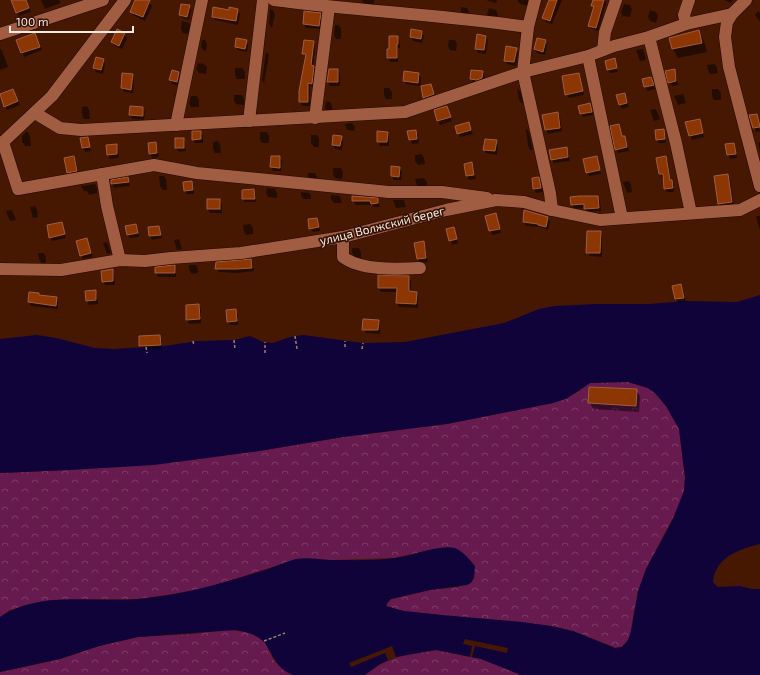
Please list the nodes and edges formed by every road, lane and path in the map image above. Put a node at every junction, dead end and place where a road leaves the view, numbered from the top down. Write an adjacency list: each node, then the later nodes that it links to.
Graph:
1 (103, 0): 14 (street)
2 (125, 0): 19 (street)
3 (202, 0): 22 (street)
4 (263, 0): 21 (street)
5 (274, 0): 10 (street)
6 (536, 0): 13 (street)
7 (616, 0): 16 (street)
8 (689, 0): 12 (street)
9 (746, 0): 11 (street)
10 (330, 7): 13 (street); 20 (street)
11 (732, 14): 12 (street); 25 (street)
12 (686, 24): 15 (street)
13 (528, 27): 18 (street)
14 (0, 34)
15 (648, 37): 16 (street); 29 (street)
16 (603, 50): 17 (street)
17 (588, 56): 18 (street); 30 (street)
18 (523, 72): 20 (street); 28 (street)
19 (34, 113): 22 (street); 23 (street)
20 (315, 118): 21 (street)
21 (249, 121): 22 (street)
22 (176, 125)
23 (1, 144): 24 (street)
24 (102, 174): 26 (street); 32 (street)
25 (760, 186)
26 (496, 200): 28 (street, улица Волжский берег); 31 (street, улица Волжский берег)
27 (760, 200): 29 (street, улица Волжский берег)
28 (552, 210): 30 (street, улица Волжский берег)
29 (691, 213): 30 (street, улица Волжский берег)
30 (622, 218)
31 (343, 237): 32 (street, улица Волжский берег); 33 (street)
32 (120, 260): 34 (street, улица Волжский берег)
33 (420, 268)
34 (0, 269)
35 (295, 336): 45 (path)
36 (234, 340): 44 (path)
37 (193, 341): 41 (path)
38 (346, 341): 43 (path)
39 (265, 342): 48 (path)
40 (363, 344): 46 (path)
41 (194, 346)
42 (146, 347): 47 (path)
43 (345, 347)
44 (235, 349)
45 (297, 349)
46 (362, 349)
47 (147, 353)
48 (264, 353)
49 (285, 633): 50 (path)
50 (264, 641)

